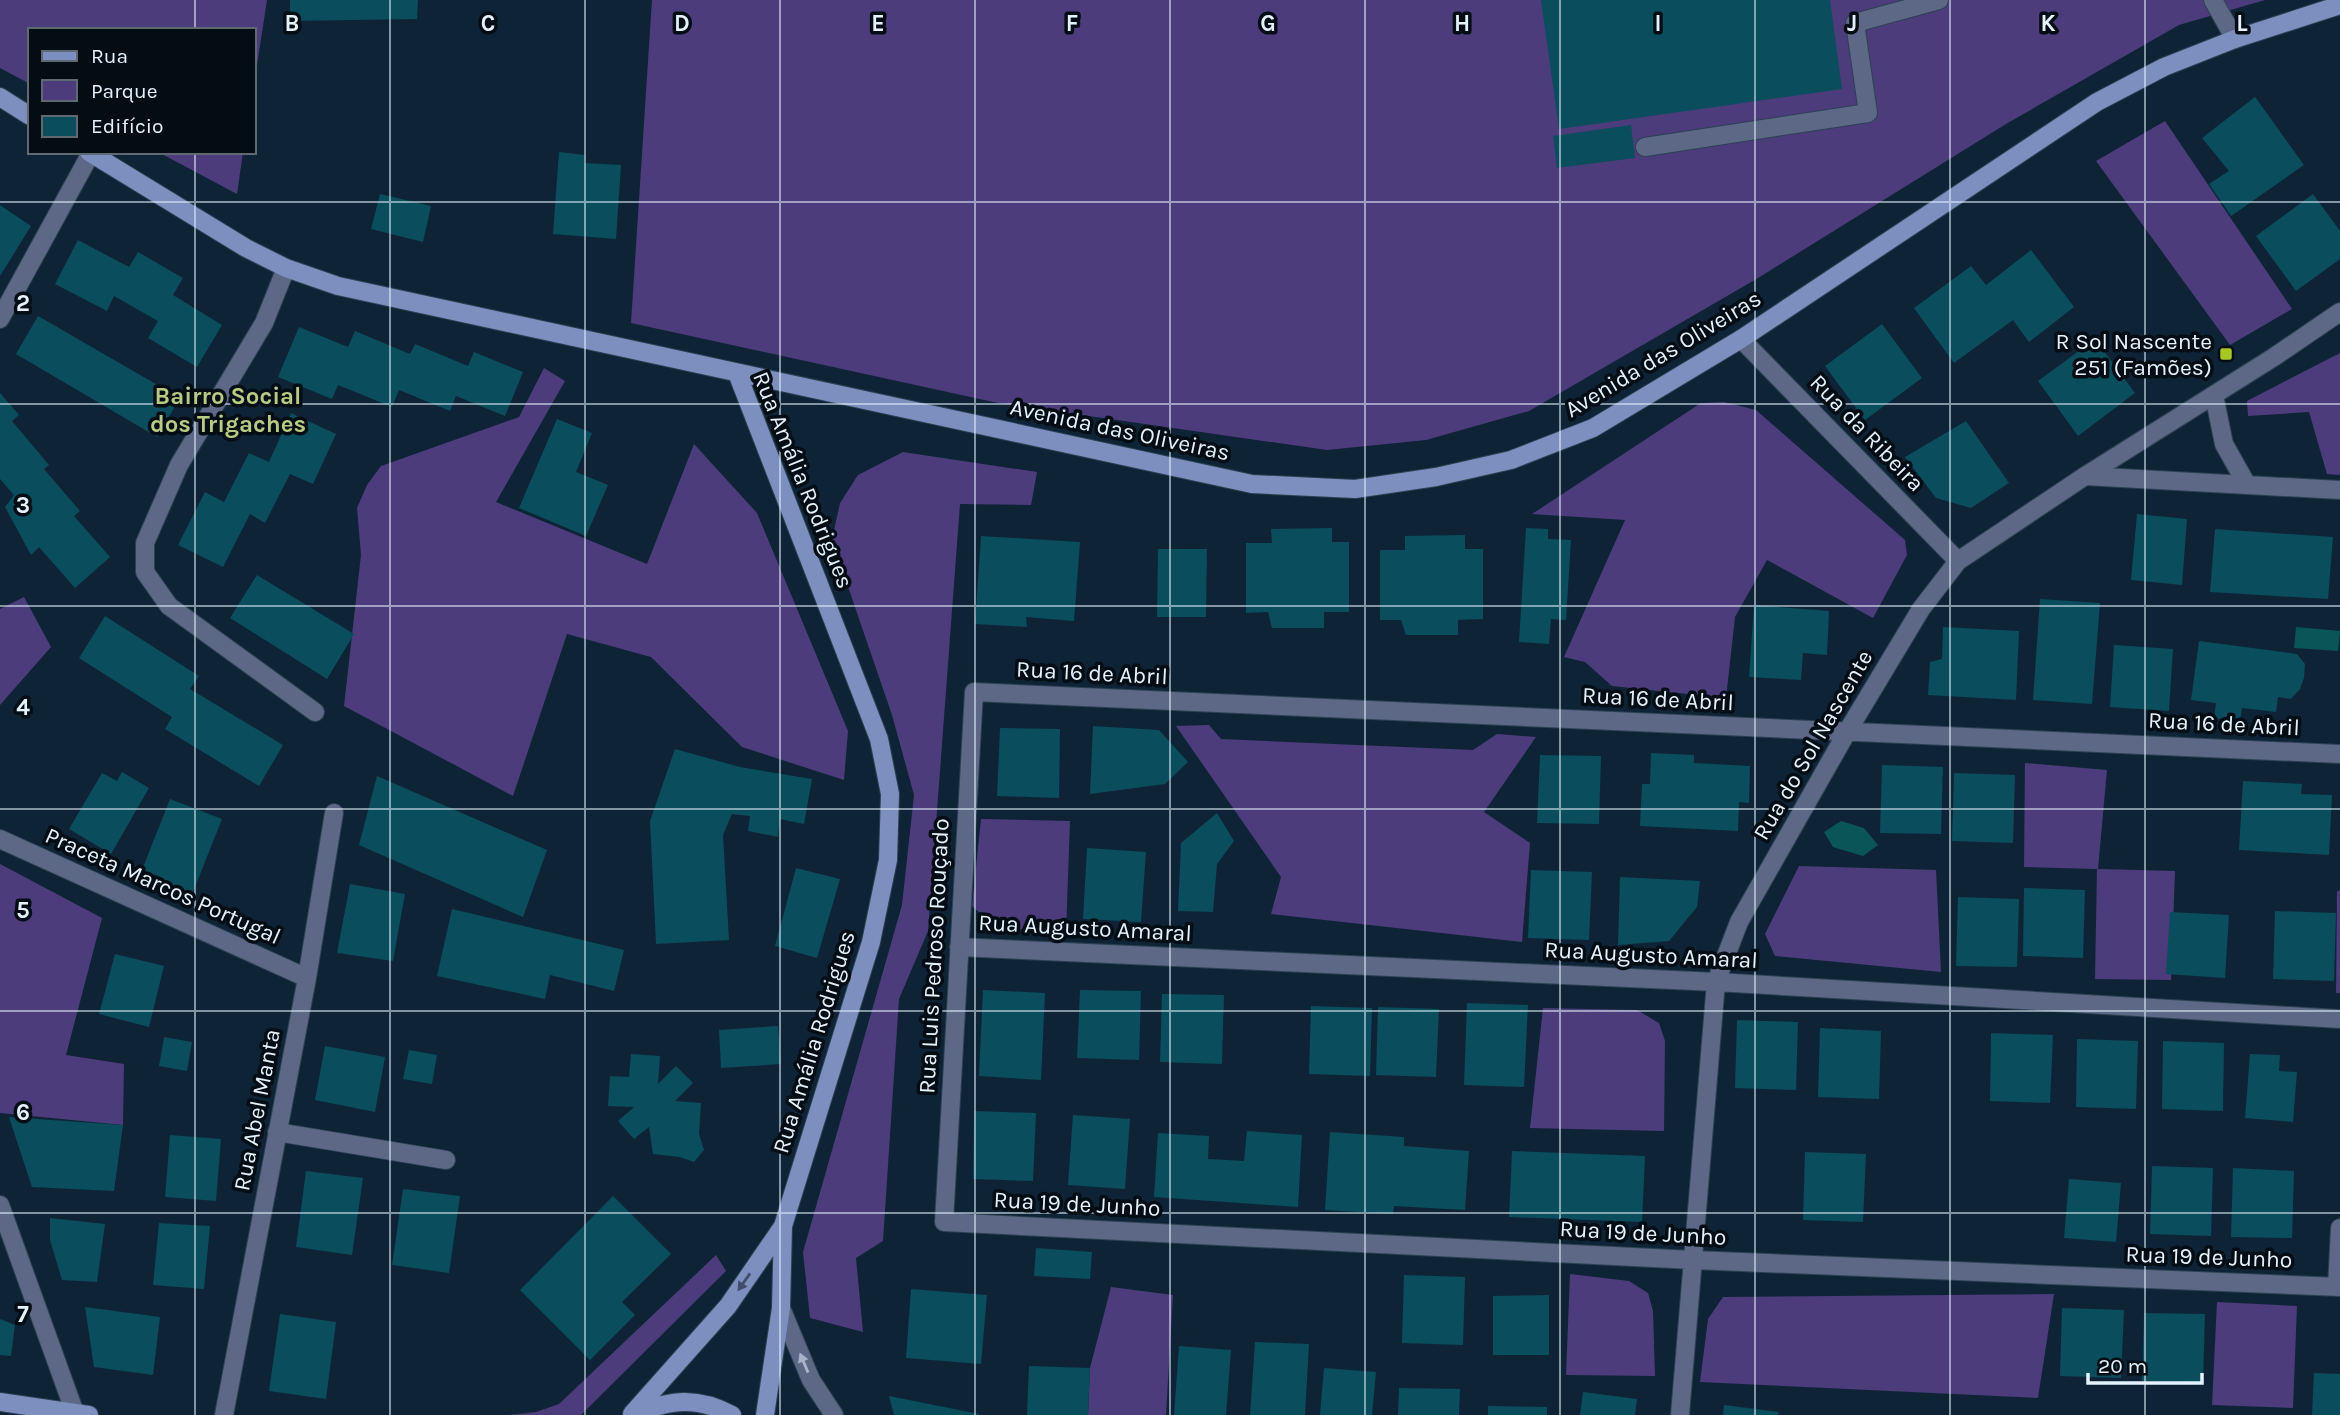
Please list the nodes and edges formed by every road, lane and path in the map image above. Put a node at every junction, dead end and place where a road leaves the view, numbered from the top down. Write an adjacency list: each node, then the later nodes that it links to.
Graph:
1 (1939, 0): 7 (street)
2 (2213, 0): 4 (street)
3 (2340, 5): 4 (street, Avenida das Oliveiras)
4 (2235, 39): 13 (street, Avenida das Oliveiras)
5 (0, 97): 6 (street)
6 (28, 115)
7 (1645, 147)
8 (89, 154): 12 (street)
9 (92, 154): 10 (street, Rua Amália Rodrigues)
10 (286, 268): 14 (street, Rua Amália Rodrigues); 21 (street)
11 (2340, 312): 15 (street, Rua do Sol Nascente)
12 (0, 319)
13 (1741, 339): 14 (street, Avenida das Oliveiras); 19 (street, Rua da Ribeira)
14 (737, 373): 34 (street, Rua Amália Rodrigues)
15 (2214, 395): 16 (street, Rua do Sol Nascente); 17 (street)
16 (2085, 476): 17 (street); 19 (street, Rua do Sol Nascente)
17 (2247, 485): 18 (street)
18 (2340, 490)
19 (1958, 561): 22 (street, Rua do Sol Nascente)
20 (974, 692): 22 (street, Rua 16 de Abril); 26 (street, Rua Luis Pedroso Rouçado)
21 (315, 712)
22 (1847, 732): 23 (street, Rua 16 de Abril); 28 (street, Rua do Sol Nascente)
23 (2340, 754)
24 (334, 813): 27 (street, Rua Abel Manta)
25 (0, 839): 27 (street, Praceta Marcos Portugal)
26 (959, 947): 28 (street, Rua Augusto Amaral); 33 (street, Rua Luis Pedroso Rouçado)
27 (307, 978): 30 (street, Rua Abel Manta)
28 (1716, 982): 29 (street, Rua Augusto Amaral); 36 (street, Rua do Sol Nascente)
29 (2340, 1019)
30 (277, 1132): 31 (street); 42 (street, Rua Abel Manta)
31 (446, 1160)
32 (0, 1205): 40 (street)
33 (944, 1222): 36 (street, Rua 19 de Junho)
34 (783, 1226): 38 (street, Rua Amália Rodrigues); 41 (street, Rua Amália Rodrigues, one-way to 41)
35 (2340, 1228): 37 (street)
36 (1693, 1260): 37 (street, Rua 19 de Junho); 46 (street, Rua do Sol Nascente)
37 (2338, 1287)
38 (781, 1308): 44 (street, Rua Amália Rodrigues); 45 (street, one-way to 38)
39 (0, 1402): 40 (street)
40 (82, 1414)
41 (632, 1414): 43 (street)
42 (224, 1415)
43 (732, 1415)
44 (765, 1415)
45 (834, 1415)
46 (1680, 1415)

